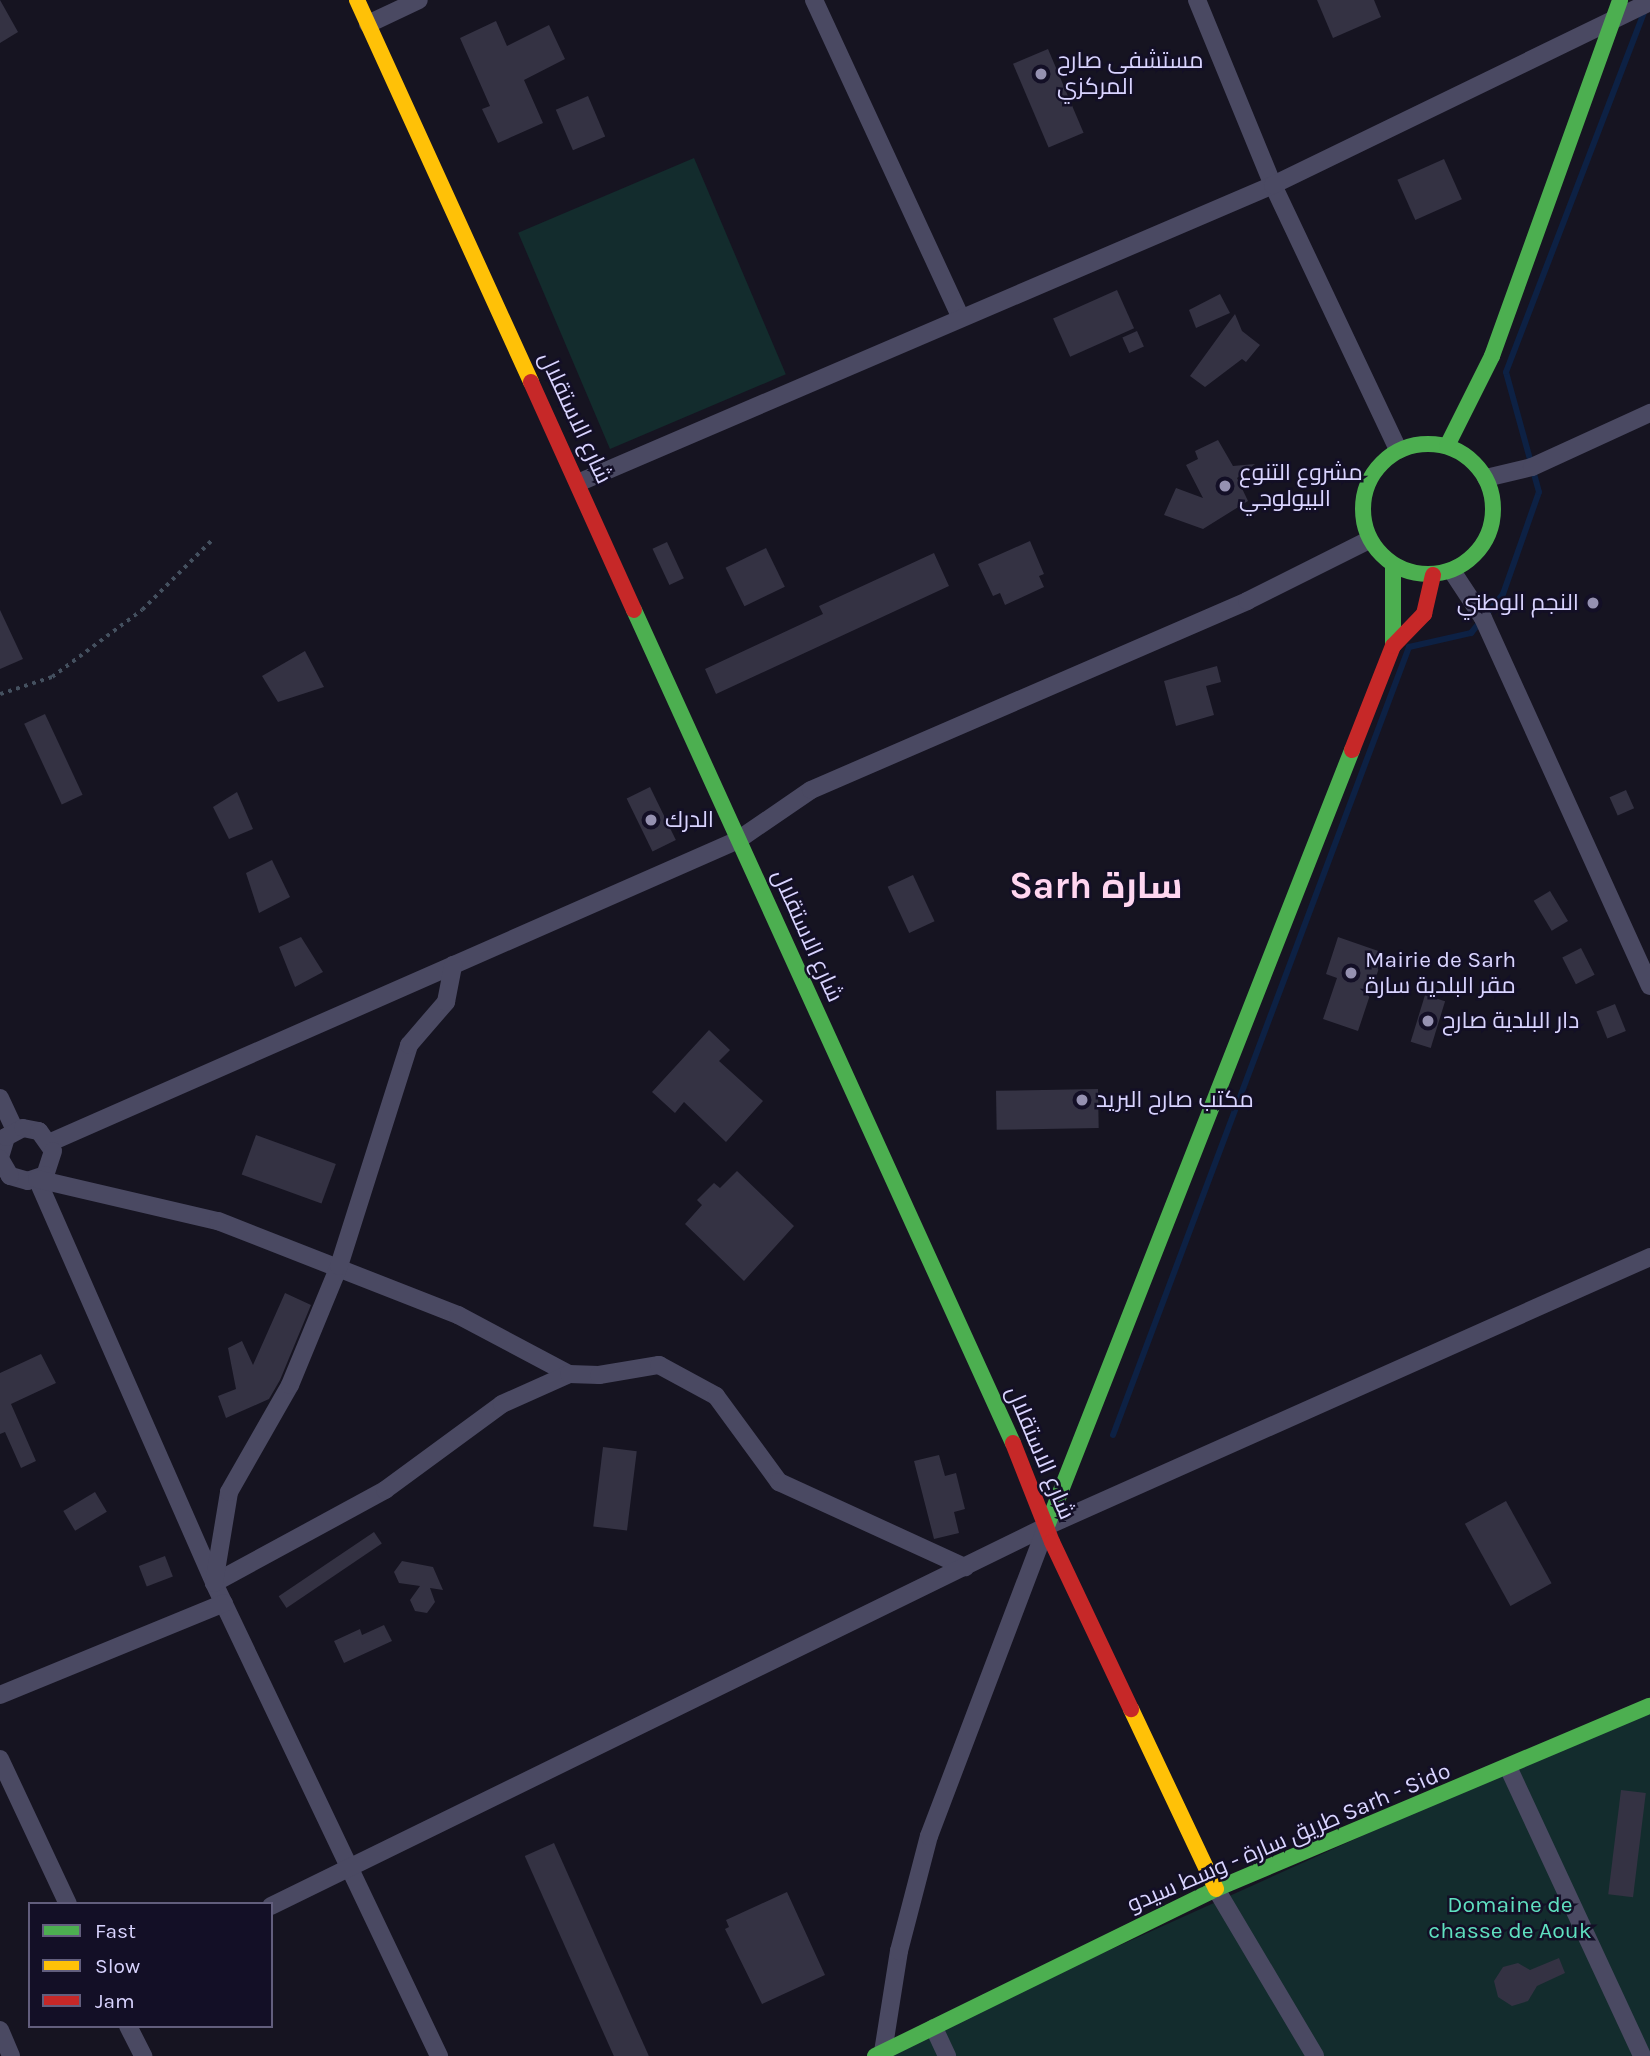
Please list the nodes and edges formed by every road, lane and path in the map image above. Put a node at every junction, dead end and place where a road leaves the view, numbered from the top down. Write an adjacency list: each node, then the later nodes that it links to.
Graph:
1 (357, 0): 7 (street, شارع الاستقلال)
2 (419, 0): 7 (street)
3 (814, 0): 9 (street)
4 (1197, 0): 8 (street)
5 (1650, 2): 6 (street)
6 (1617, 8): 8 (street); 11 (street)
7 (368, 24): 14 (street, شارع الاستقلال)
8 (1273, 185): 9 (street); 12 (street)
9 (961, 318): 14 (street)
10 (1650, 413): 13 (street)
11 (1447, 446): 12 (street); 13 (street)
12 (1398, 450): 16 (street)
13 (1486, 478): 18 (street)
14 (580, 482): 22 (street, شارع الاستقلال)
15 (213, 539): 21 (path)
16 (1369, 540): 17 (street); 22 (street)
17 (1393, 565): 19 (street); 20 (street)
18 (1452, 571): 19 (street); 24 (street)
19 (1433, 575): 20 (street)
20 (1393, 646): 33 (street)
21 (0, 694)
22 (738, 840): 23 (street); 33 (street, شارع الاستقلال)
23 (453, 965): 27 (street); 31 (street)
24 (1650, 986)
25 (0, 1098): 26 (street)
26 (8, 1126): 27 (street); 28 (street)
27 (51, 1142): 29 (street)
28 (1, 1164): 29 (street)
29 (37, 1179): 31 (street); 35 (street)
30 (1650, 1257): 33 (street)
31 (339, 1266): 32 (street); 35 (street)
32 (569, 1374): 34 (street); 35 (street)
33 (1047, 1526): 34 (street); 42 (street, شارع الاستقلال); 48 (street)
34 (965, 1567): 41 (street)
35 (214, 1583): 36 (street)
36 (224, 1603): 37 (street); 41 (street)
37 (0, 1695)
38 (1650, 1706): 40 (street, طريق سارة - وسط سيدو Sarh - Sido)
39 (0, 1759): 43 (street)
40 (1509, 1769): 42 (street, طريق سارة - وسط سيدو Sarh - Sido); 54 (street)
41 (350, 1871): 44 (street); 51 (street)
42 (1216, 1889): 46 (street, طريق سارة - وسط سيدو Sarh - Sido); 53 (street)
43 (67, 1902)
44 (273, 1905)
45 (129, 2028): 50 (street)
46 (934, 2028): 48 (street, طريق سارة - وسط سيدو Sarh - Sido); 52 (street)
47 (0, 2030): 49 (street)
48 (879, 2054)
49 (10, 2056)
50 (143, 2056)
51 (439, 2056)
52 (947, 2056)
53 (1315, 2056)
54 (1642, 2056)

